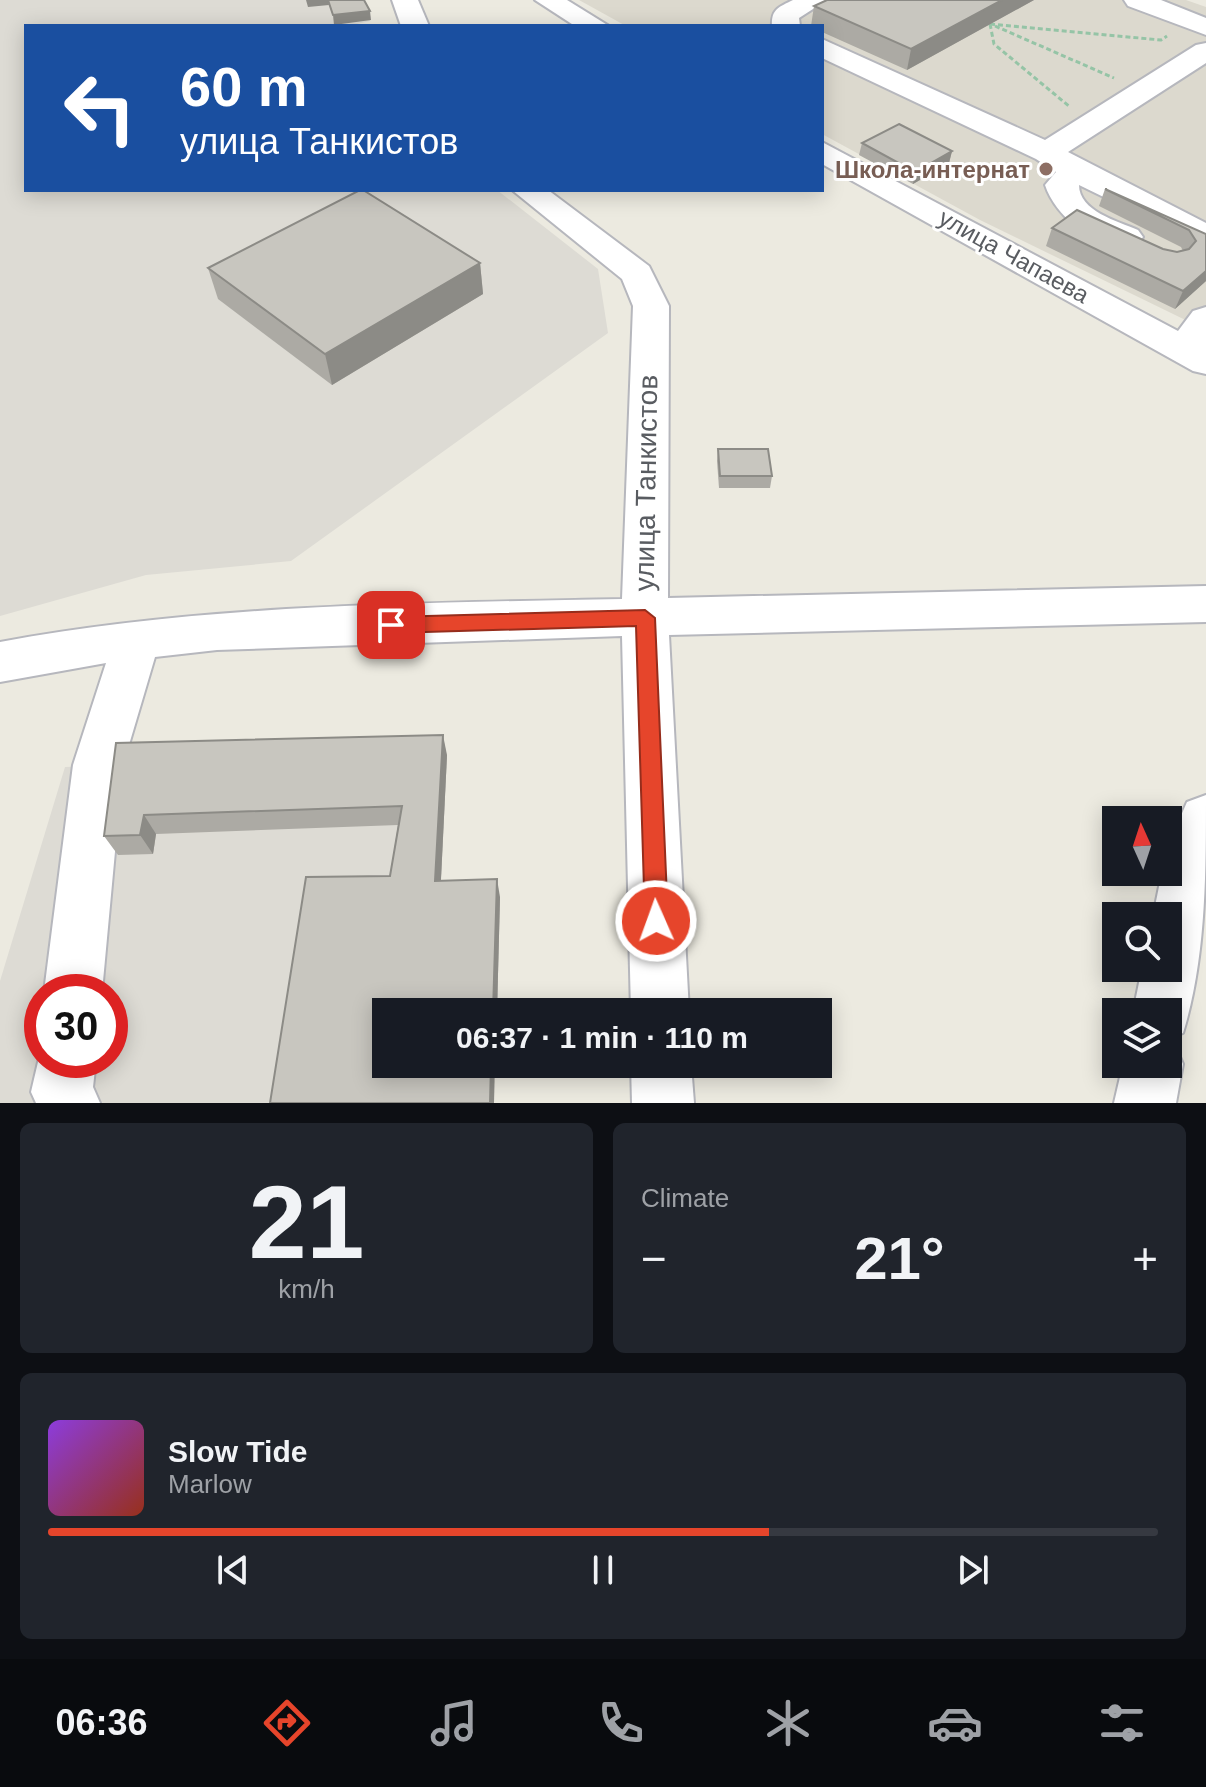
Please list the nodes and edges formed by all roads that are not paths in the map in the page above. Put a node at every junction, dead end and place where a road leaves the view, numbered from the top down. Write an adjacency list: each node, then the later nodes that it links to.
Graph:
1 (405, 0): 6 (street)
2 (548, 0): 7 (street)
3 (814, 0): 8 (street)
4 (1137, 0): 5 (street)
5 (1196, 23)
6 (414, 24)
7 (591, 24)
8 (786, 24)
9 (824, 48): 12 (street)
10 (1206, 51): 12 (street)
11 (824, 152): 18 (street, улица Чапаева)
12 (1047, 152): 13 (street)
13 (1086, 177): 15 (street); 16 (street)
14 (531, 192): 20 (street, улица Танкистов)
15 (1206, 237)
16 (1155, 251)
17 (1206, 319): 18 (street)
18 (1195, 356)
19 (1206, 604): 20 (street)
20 (645, 618): 21 (street, улица Танкистов); 25 (street)
21 (136, 643): 22 (street, улица Танкистов); 24 (street)
22 (0, 662)
23 (1202, 840): 26 (street)
24 (75, 974)
25 (659, 998)
26 (1165, 998)
27 (64, 1078): 30 (street)
28 (662, 1078): 31 (street)
29 (1150, 1078): 32 (street)
30 (69, 1103)
31 (663, 1103)
32 (1145, 1103)

